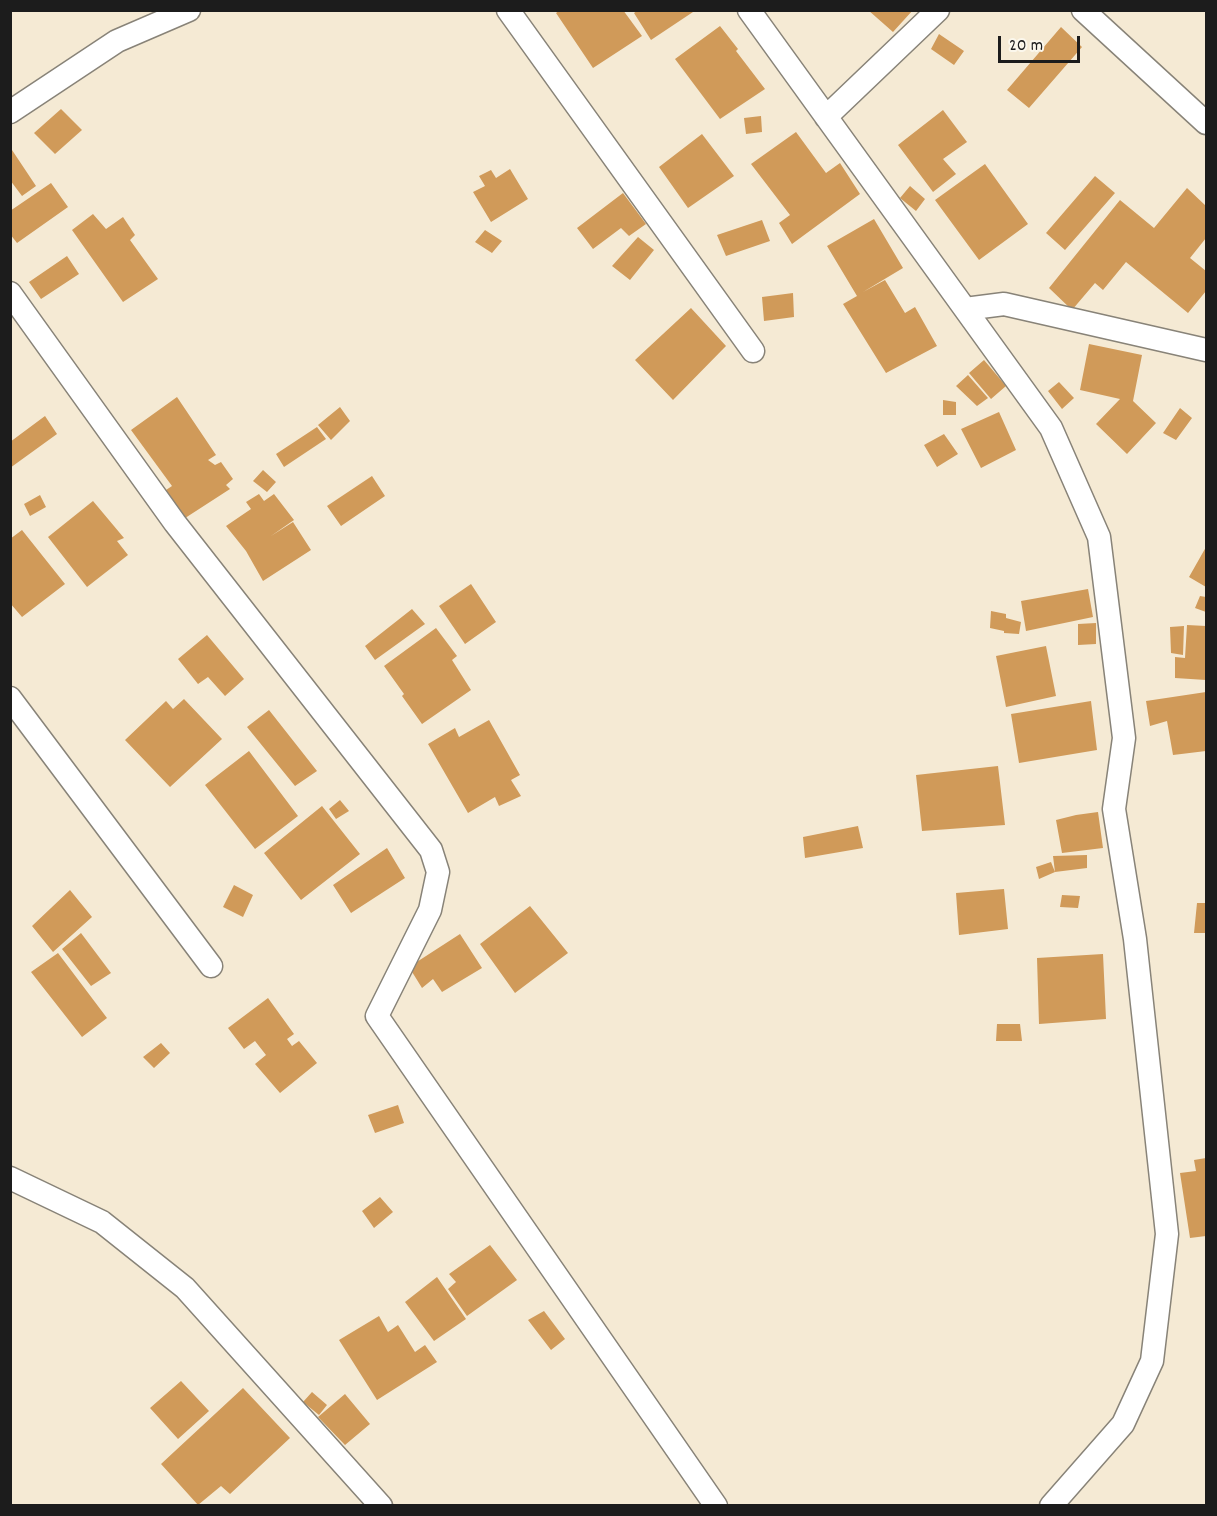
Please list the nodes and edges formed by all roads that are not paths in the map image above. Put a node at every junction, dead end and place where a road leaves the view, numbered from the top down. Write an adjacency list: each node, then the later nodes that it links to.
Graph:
1 (189, 10): 6 (street)
2 (508, 10): 12 (street)
3 (749, 10): 7 (street)
4 (938, 10): 7 (street)
5 (1083, 10): 8 (street)
6 (10, 112)
7 (826, 117): 10 (street)
8 (1206, 123)
9 (10, 293): 17 (street)
10 (965, 309): 11 (street); 18 (street)
11 (1206, 350)
12 (753, 351)
13 (10, 698): 14 (street)
14 (211, 966)
15 (10, 1178): 16 (street)
16 (381, 1506)
17 (716, 1506)
18 (1051, 1506)

